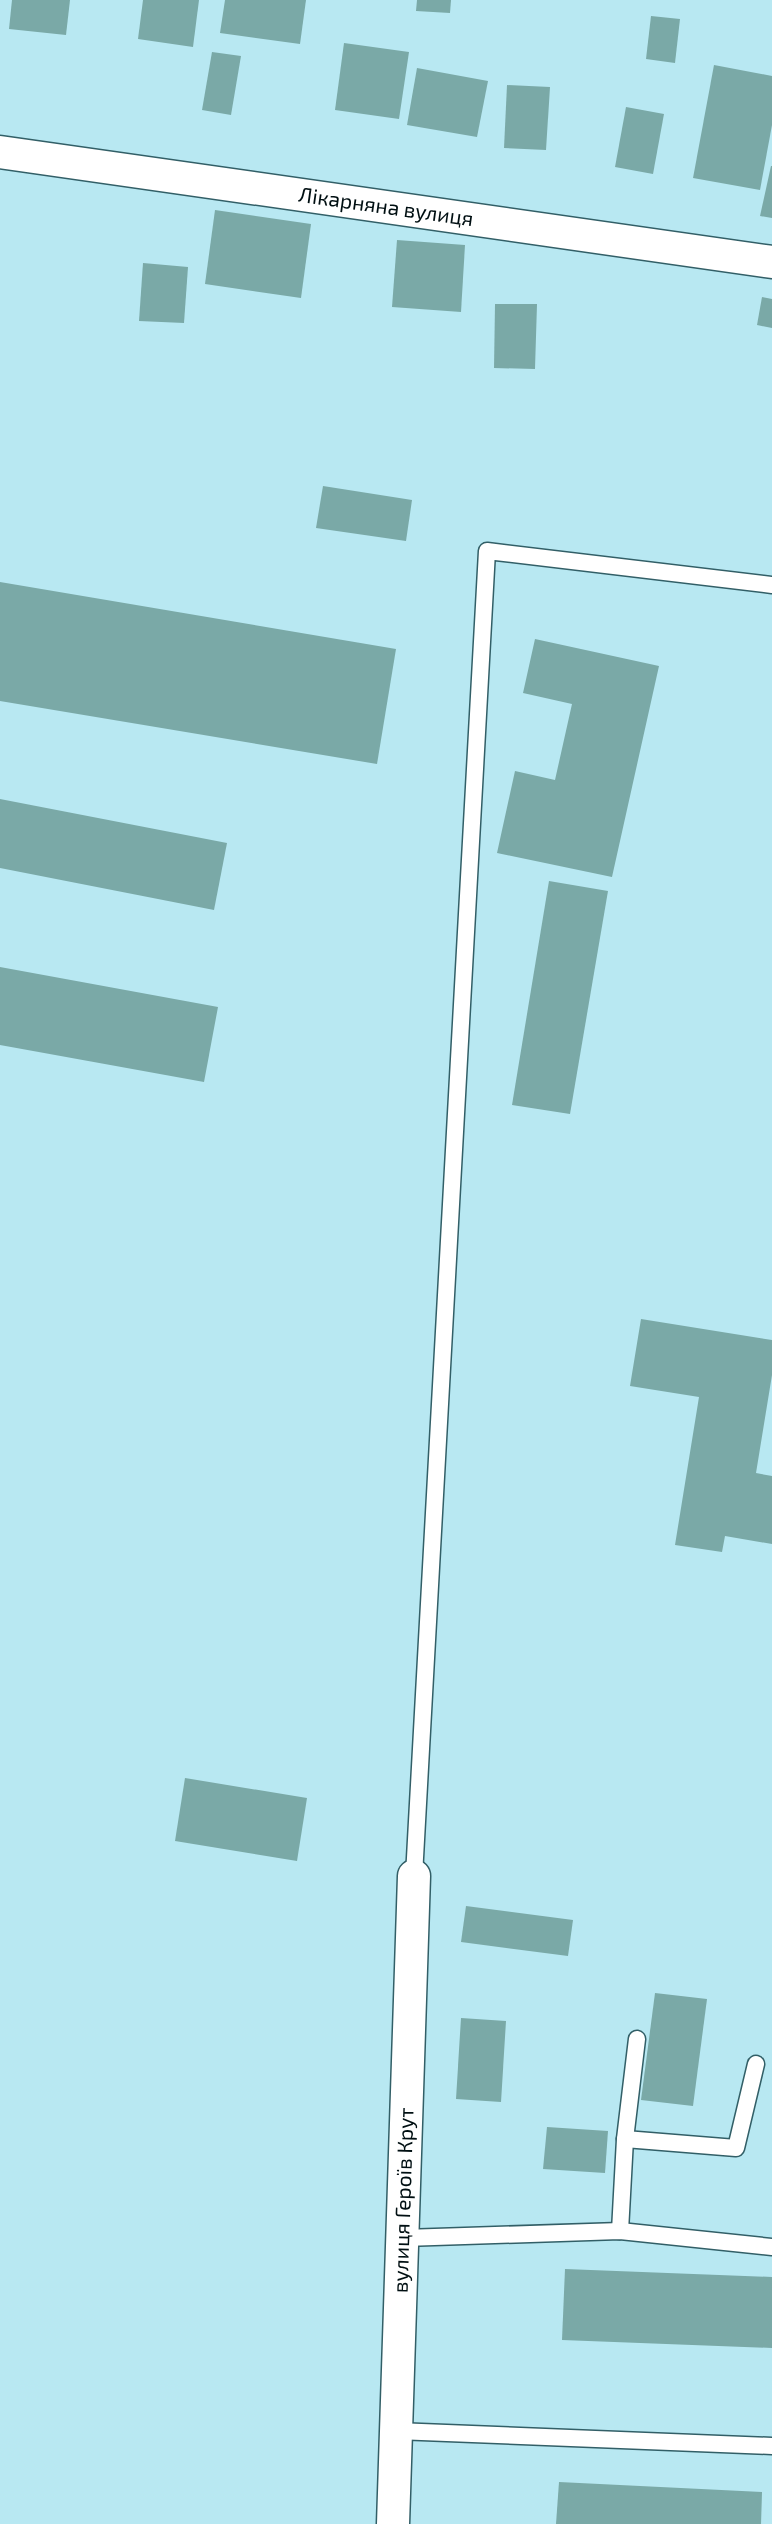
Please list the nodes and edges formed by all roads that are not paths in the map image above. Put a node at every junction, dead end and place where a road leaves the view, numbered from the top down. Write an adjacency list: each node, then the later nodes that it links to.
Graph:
1 (0, 152): 2 (street, Лікарняна вулиця)
2 (772, 262)
3 (772, 585): 4 (lane)
4 (414, 1876): 9 (street, вулиця Героїв Крут)
5 (637, 2039): 7 (lane)
6 (756, 2064): 7 (lane)
7 (625, 2139): 8 (lane)
8 (620, 2231): 9 (lane); 10 (lane)
9 (404, 2238): 11 (street, вулиця Героїв Крут)
10 (772, 2247)
11 (396, 2431): 12 (lane); 13 (street, вулиця Героїв Крут)
12 (772, 2446)
13 (393, 2524)

